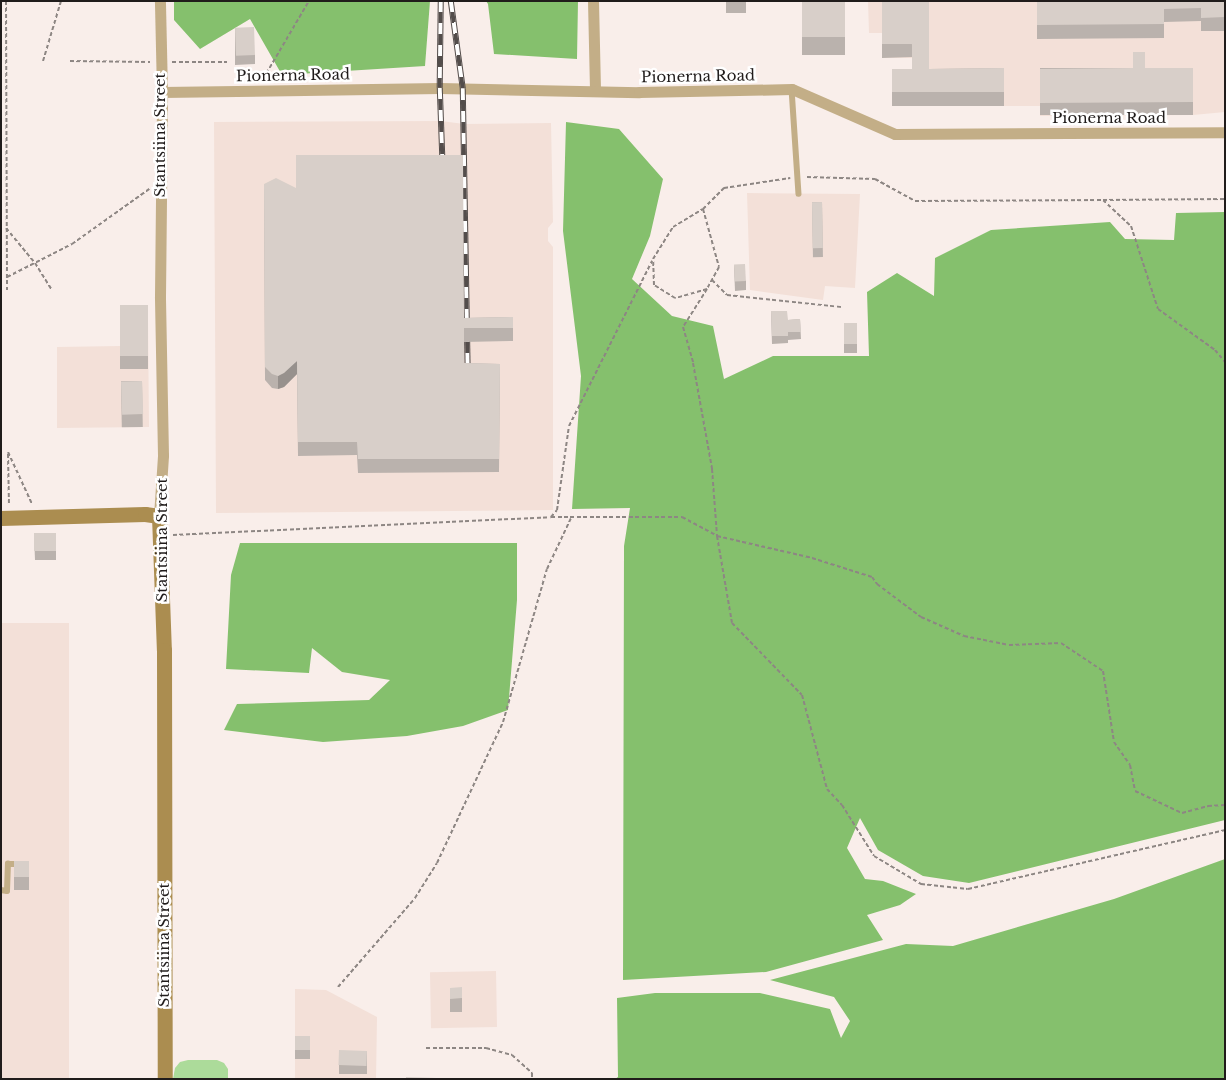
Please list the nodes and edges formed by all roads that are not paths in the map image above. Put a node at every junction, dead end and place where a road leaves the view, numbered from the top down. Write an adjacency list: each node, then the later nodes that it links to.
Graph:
1 (160, 1): 5 (street, Stantsiina Street)
2 (593, 1): 4 (street)
3 (792, 90): 4 (street, Pionerna Road); 6 (street, Pionerna Road); 7 (lane)
4 (595, 91): 5 (street, Pionerna Road)
5 (162, 92): 8 (street, Stantsiina Street)
6 (1225, 132)
7 (799, 194)
8 (159, 516): 9 (street); 12 (street, Stantsiina Street)
9 (5, 518)
10 (20, 864): 11 (lane)
11 (1, 890)
12 (165, 1079)

